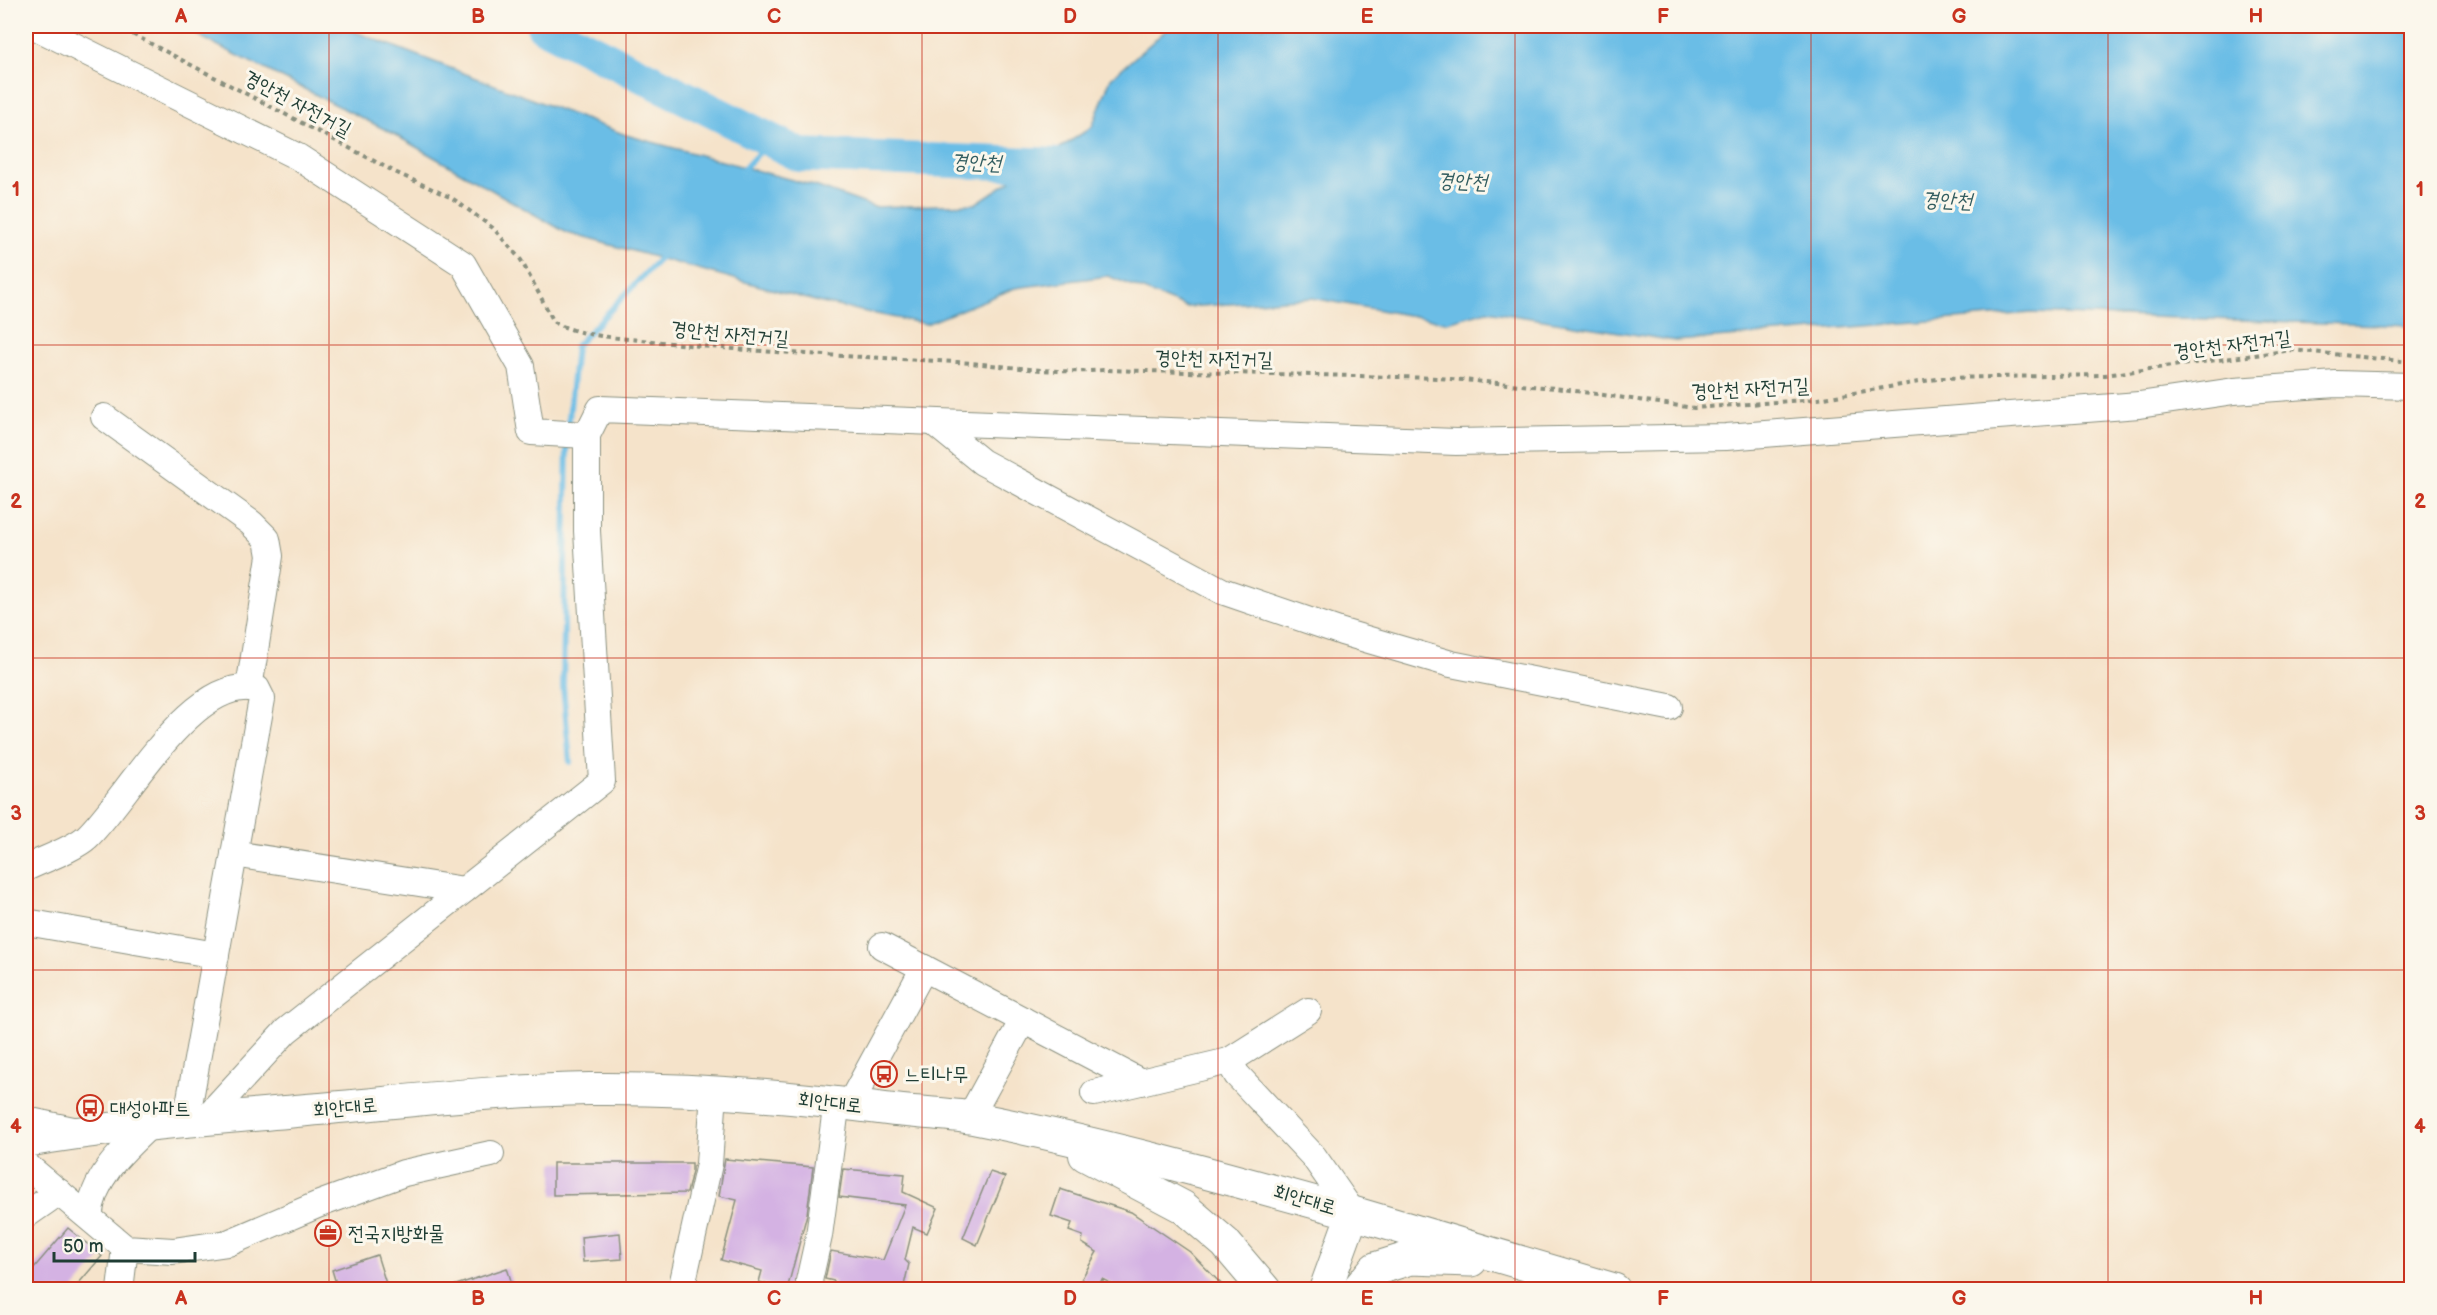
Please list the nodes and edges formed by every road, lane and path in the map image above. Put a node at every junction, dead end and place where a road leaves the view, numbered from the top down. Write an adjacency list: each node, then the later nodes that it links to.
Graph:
1 (34, 26): 7 (street)
2 (117, 26): 3 (path, 경안천 자전거길)
3 (2412, 362)
4 (2412, 386): 6 (street)
5 (104, 417): 8 (street)
6 (933, 422): 7 (street); 9 (street)
7 (583, 435): 12 (street)
8 (249, 688): 10 (street); 11 (street)
9 (1669, 707)
10 (234, 854): 12 (street); 15 (street)
11 (26, 868)
12 (464, 890): 26 (street)
13 (26, 922): 15 (street)
14 (882, 946): 16 (street)
15 (216, 955): 26 (street)
16 (924, 968): 18 (street); 23 (street)
17 (1308, 1011): 19 (street)
18 (1023, 1020): 20 (street); 24 (street)
19 (1228, 1061): 20 (street); 34 (street)
20 (1141, 1082): 22 (street)
21 (714, 1093): 23 (main road, 회안대로); 26 (main road, 회안대로); 40 (street)
22 (1094, 1094)
23 (844, 1102): 24 (main road, 회안대로); 41 (street)
24 (970, 1117): 29 (main road, 회안대로)
25 (26, 1120): 28 (street)
26 (195, 1121): 27 (main road, 회안대로)
27 (150, 1125): 28 (main road, 회안대로); 36 (street)
28 (80, 1132): 30 (main road, 회안대로)
29 (1047, 1135): 34 (main road, 회안대로); 42 (main road)
30 (26, 1141)
31 (491, 1154): 37 (street)
32 (26, 1165): 33 (street)
33 (59, 1192): 35 (street); 36 (street)
34 (1353, 1213): 38 (highway, 회안대로); 43 (main road)
35 (26, 1215)
36 (89, 1217): 37 (street)
37 (125, 1248): 39 (street)
38 (1520, 1262): 44 (highway); 45 (highway, 회안대로)
39 (120, 1290)
40 (681, 1290)
41 (811, 1290)
42 (1264, 1290)
43 (1325, 1290)
44 (1358, 1290)
45 (1614, 1290)

